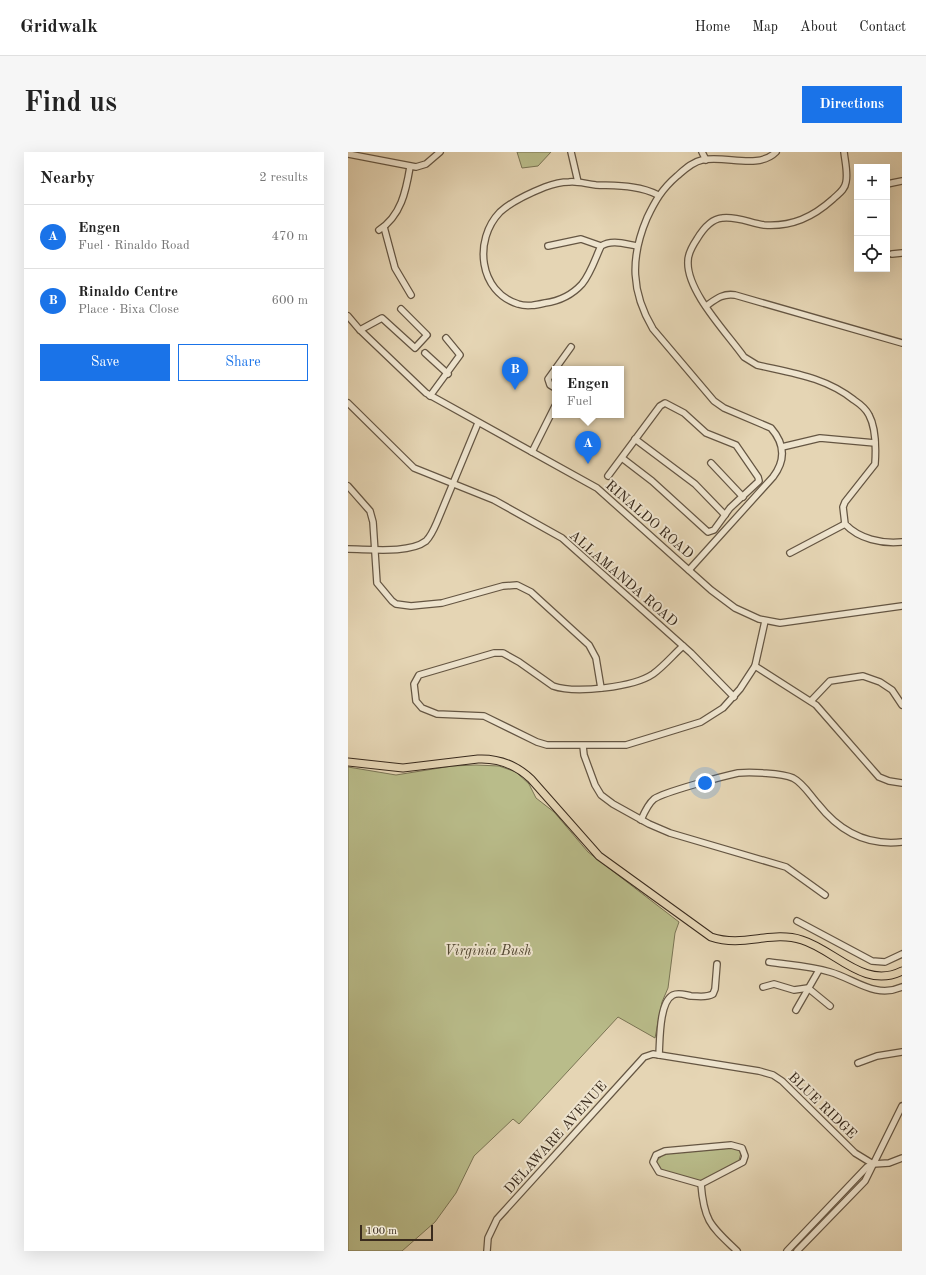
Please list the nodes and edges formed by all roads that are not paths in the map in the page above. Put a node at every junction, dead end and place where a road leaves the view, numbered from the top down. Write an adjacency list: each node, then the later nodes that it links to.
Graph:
1 (440, 152): 8 (street)
2 (571, 152): 10 (street)
3 (702, 152): 7 (street)
4 (776, 152): 7 (street)
5 (844, 152): 19 (street)
6 (348, 154): 8 (street)
7 (706, 160): 12 (street)
8 (410, 167): 18 (street)
9 (902, 181): 11 (street)
10 (578, 182): 12 (street); 14 (street)
11 (890, 183)
12 (658, 195): 15 (street)
13 (548, 246): 14 (street)
14 (601, 246): 15 (street)
15 (637, 246): 37 (street)
16 (902, 253): 17 (street)
17 (892, 254)
18 (411, 295)
19 (706, 306): 24 (street); 36 (street)
20 (401, 309): 22 (street)
21 (348, 316): 22 (street, RINALDO ROAD)
22 (360, 330): 31 (street, RINALDO ROAD)
23 (446, 338): 29 (street)
24 (902, 343)
25 (571, 347): 27 (street)
26 (425, 354): 29 (street)
27 (557, 366)
28 (552, 373): 30 (street)
29 (448, 374): 31 (street)
30 (552, 386)
31 (430, 396): 34 (street, RINALDO ROAD)
32 (348, 403): 42 (street, ALLAMANDA ROAD)
33 (552, 412): 38 (street)
34 (478, 423): 38 (street, RINALDO ROAD); 42 (street)
35 (635, 439): 39 (street); 44 (street); 47 (street)
36 (875, 443): 37 (street); 48 (street)
37 (782, 448): 46 (street)
38 (532, 452): 53 (street, RINALDO ROAD)
39 (622, 458): 41 (street); 47 (street)
40 (711, 463): 44 (street)
41 (608, 476)
42 (453, 483): 51 (street); 56 (street, ALLAMANDA ROAD)
43 (348, 486): 51 (street)
44 (743, 497): 45 (street)
45 (732, 506): 46 (street); 47 (street)
46 (740, 514): 53 (street)
47 (725, 515)
48 (845, 524): 49 (street); 52 (street)
49 (902, 542)
50 (348, 549): 51 (street)
51 (375, 549): 58 (street)
52 (790, 553)
53 (689, 570): 55 (street, RINALDO ROAD)
54 (902, 606): 55 (street, RINALDO ROAD)
55 (765, 621): 57 (street)
56 (682, 646): 58 (street); 59 (street, ALLAMANDA ROAD)
57 (755, 666): 59 (street); 60 (street)
58 (601, 688): 62 (street)
59 (734, 697): 62 (street)
60 (812, 701): 61 (street); 64 (street)
61 (902, 705)
62 (583, 746): 65 (street)
63 (348, 762): 73 (main road)
64 (902, 783)
65 (641, 820): 66 (street); 67 (street)
66 (902, 842)
67 (825, 895)
68 (797, 921): 69 (street)
69 (902, 954)
70 (769, 962): 72 (street)
71 (717, 964): 80 (street)
72 (819, 970): 75 (street); 76 (street)
73 (902, 971)
74 (763, 987): 76 (street)
75 (902, 987)
76 (808, 988): 77 (street); 78 (street)
77 (830, 1006)
78 (796, 1010)
79 (902, 1052): 81 (street)
80 (659, 1055): 84 (street, BLUE RIDGE); 88 (street, DELAWARE AVENUE)
81 (858, 1063)
82 (902, 1106): 84 (street)
83 (902, 1158): 84 (street)
84 (873, 1164): 85 (street); 87 (street)
85 (856, 1181): 87 (street); 90 (street)
86 (701, 1184): 86 (street); 89 (street)
87 (861, 1186): 91 (street)
88 (487, 1251)
89 (737, 1251)
90 (787, 1251)
91 (797, 1251)

